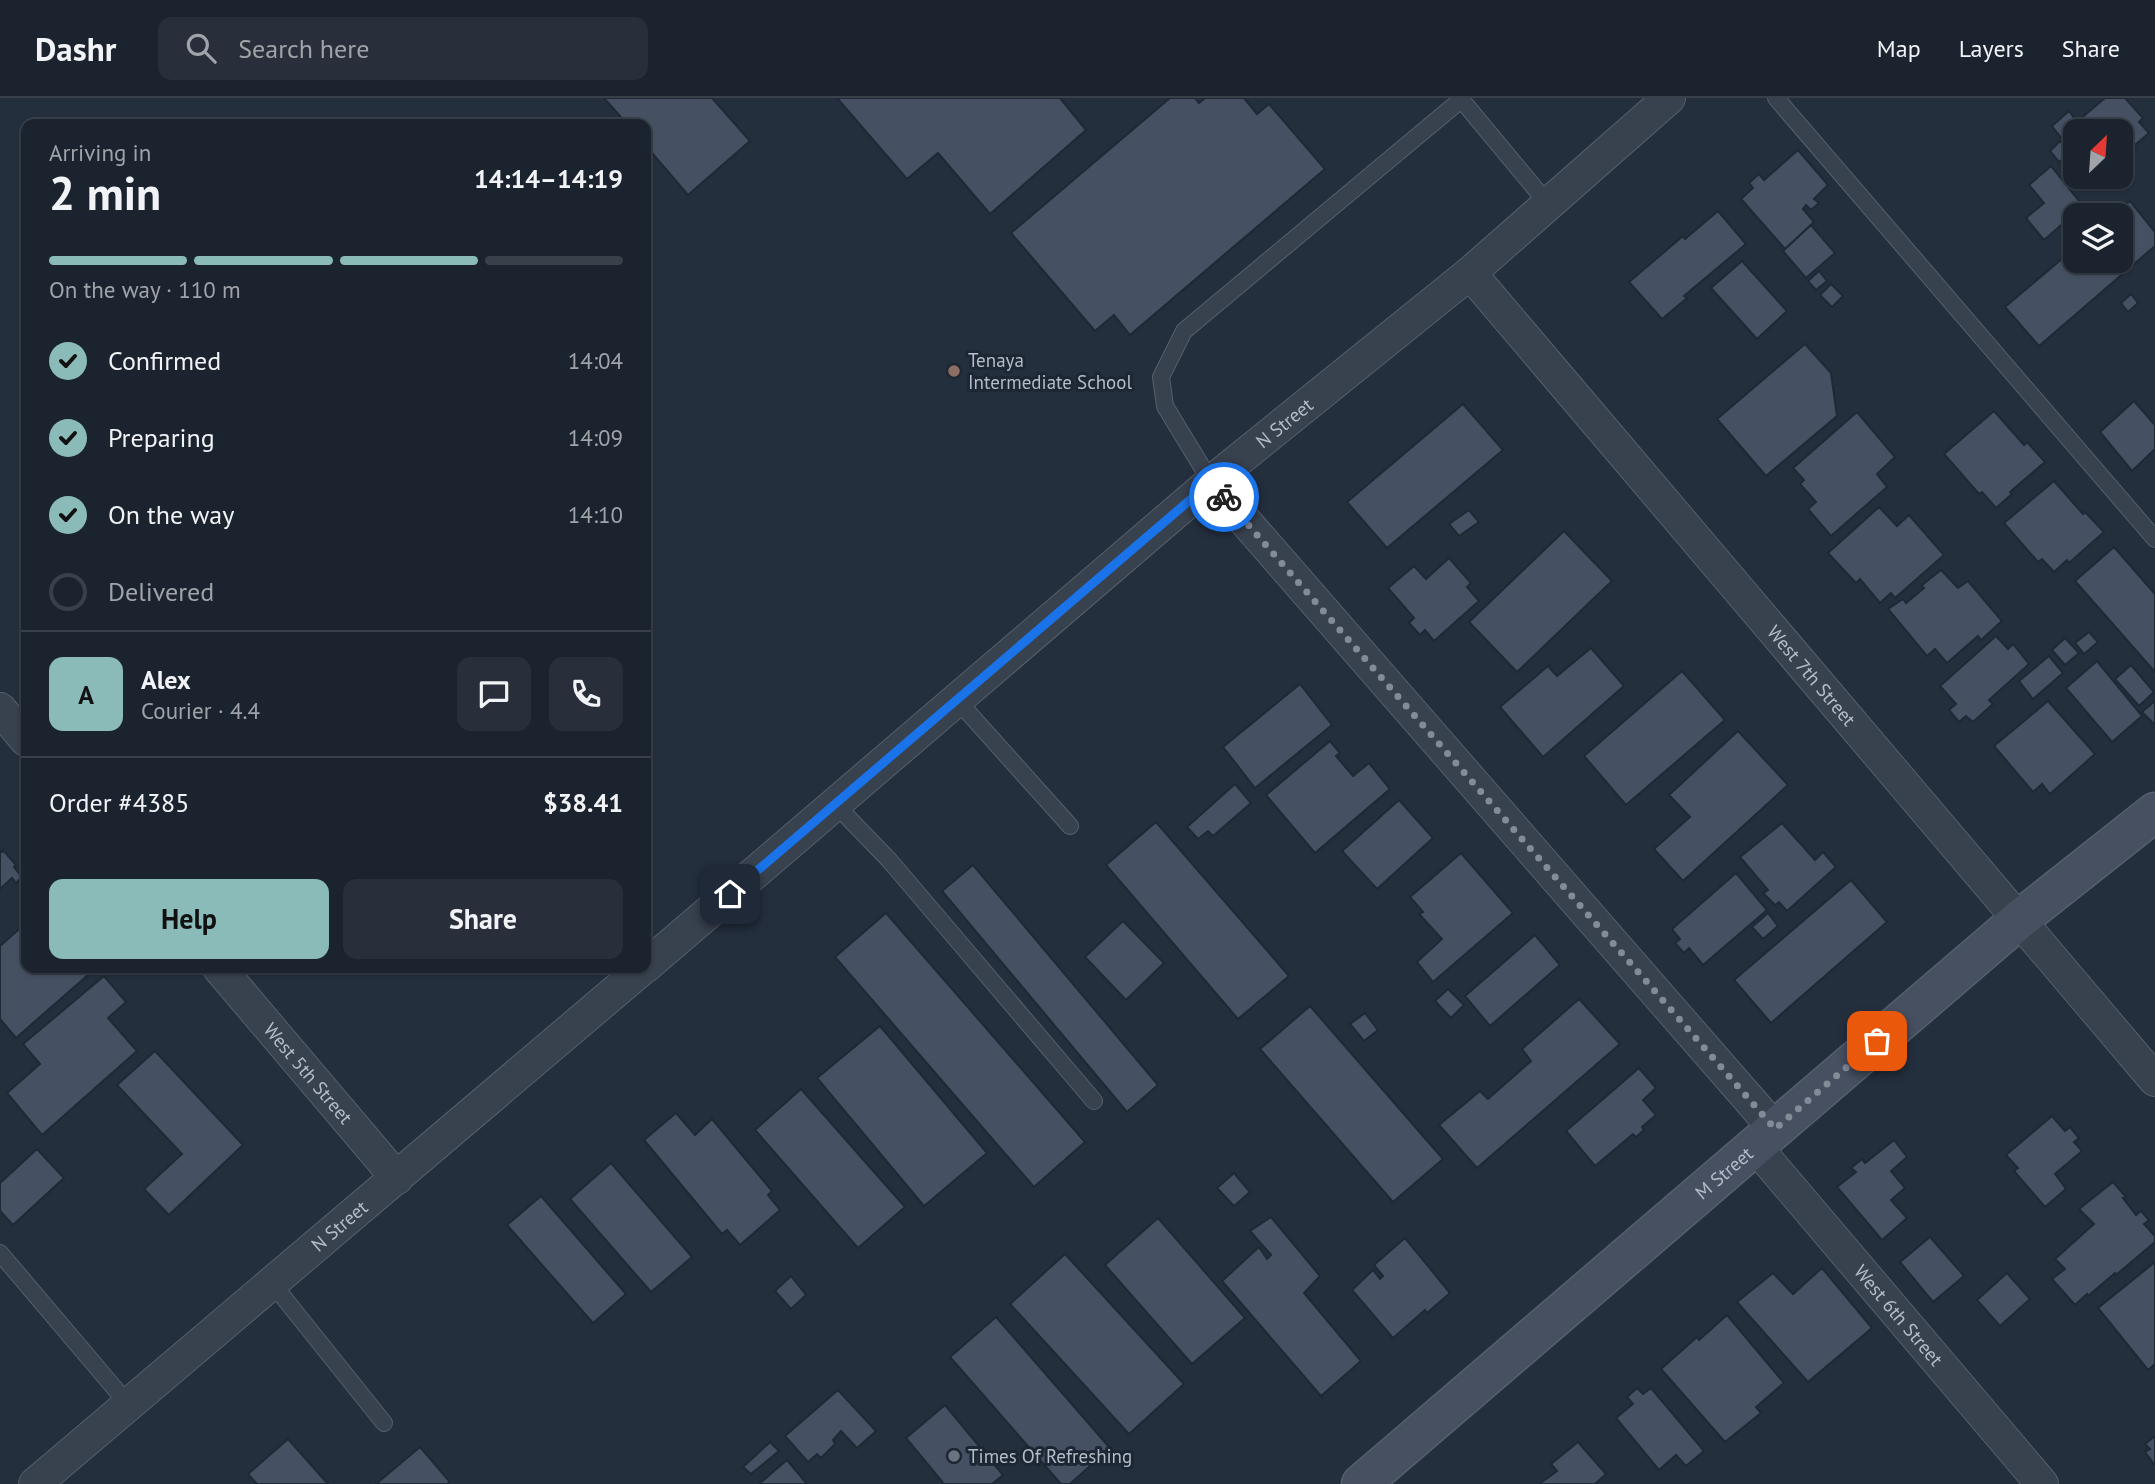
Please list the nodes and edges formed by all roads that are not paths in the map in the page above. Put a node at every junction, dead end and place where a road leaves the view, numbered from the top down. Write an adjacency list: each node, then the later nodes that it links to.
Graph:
1 (1461, 98): 4 (lane); 6 (lane)
2 (1669, 98): 4 (street, N Street)
3 (1776, 98): 7 (lane)
4 (1548, 204): 5 (street, N Street)
5 (1470, 273): 6 (street, N Street); 14 (street, West 7th Street)
6 (1211, 482): 8 (street, N Street); 20 (street, West 6th Street)
7 (2155, 539)
8 (957, 700): 11 (street, N Street); 13 (lane)
9 (0, 709): 10 (street)
10 (21, 734)
11 (835, 804): 15 (street, N Street); 19 (lane)
12 (2155, 812): 14 (street, M Street)
13 (1070, 826)
14 (2020, 919): 18 (street, West 7th Street); 20 (street, M Street)
15 (651, 962)
16 (223, 973): 21 (street, West 5th Street)
17 (638, 973): 21 (street, N Street)
18 (2155, 1080)
19 (1094, 1101)
20 (1765, 1138): 27 (street, M Street); 28 (street, West 6th Street)
21 (397, 1178): 23 (street, N Street)
22 (0, 1253): 24 (lane)
23 (272, 1283): 24 (street, N Street); 25 (lane)
24 (128, 1404): 26 (street, N Street)
25 (384, 1423)
26 (34, 1484)
27 (1361, 1484)
28 (2042, 1484)

